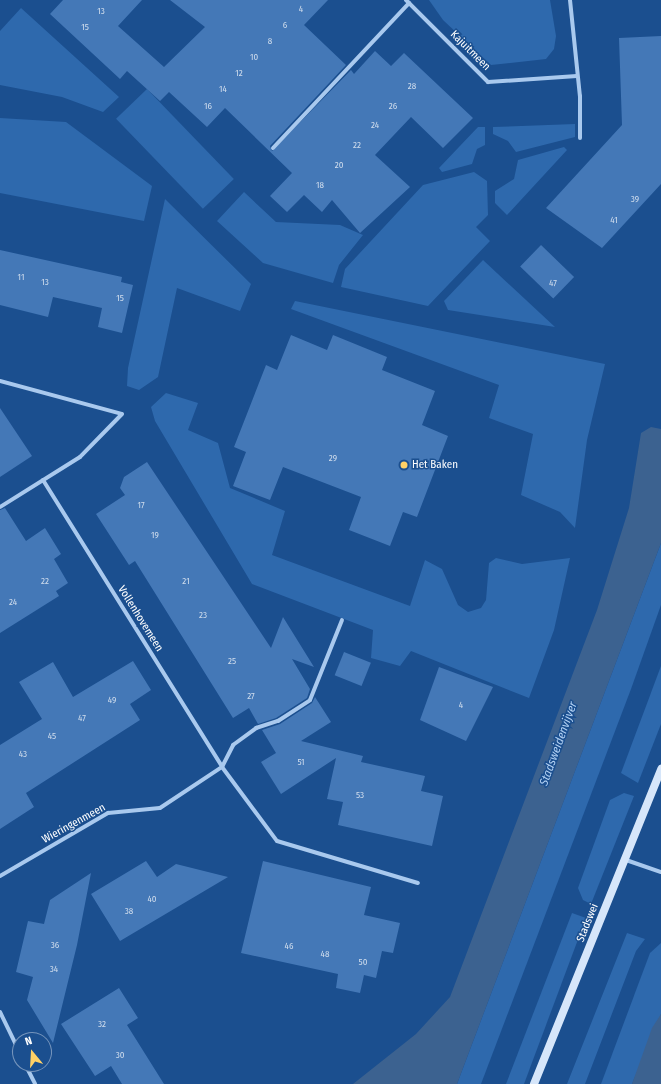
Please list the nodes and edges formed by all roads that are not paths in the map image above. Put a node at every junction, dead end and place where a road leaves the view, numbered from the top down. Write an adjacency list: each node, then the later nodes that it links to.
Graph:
1 (570, 0): 3 (street)
2 (408, 2): 3 (street, Kajuitmeen); 5 (street, Kajuitmeen)
3 (577, 76): 4 (street)
4 (580, 138)
5 (273, 148)
6 (0, 382): 7 (street)
7 (43, 480): 8 (street); 10 (street, Vollenhovemeen)
8 (0, 507)
9 (342, 620): 10 (street, Wieringenmeen)
10 (222, 767): 14 (street, Wieringenmeen); 15 (street)
11 (661, 769): 12 (street, Stadswei)
12 (626, 860): 13 (street); 20 (street, Stadswei)
13 (661, 872)
14 (0, 876)
15 (418, 883)
16 (0, 1012): 17 (street)
17 (12, 1037)
18 (29, 1072): 19 (street)
19 (35, 1084)
20 (534, 1084)

